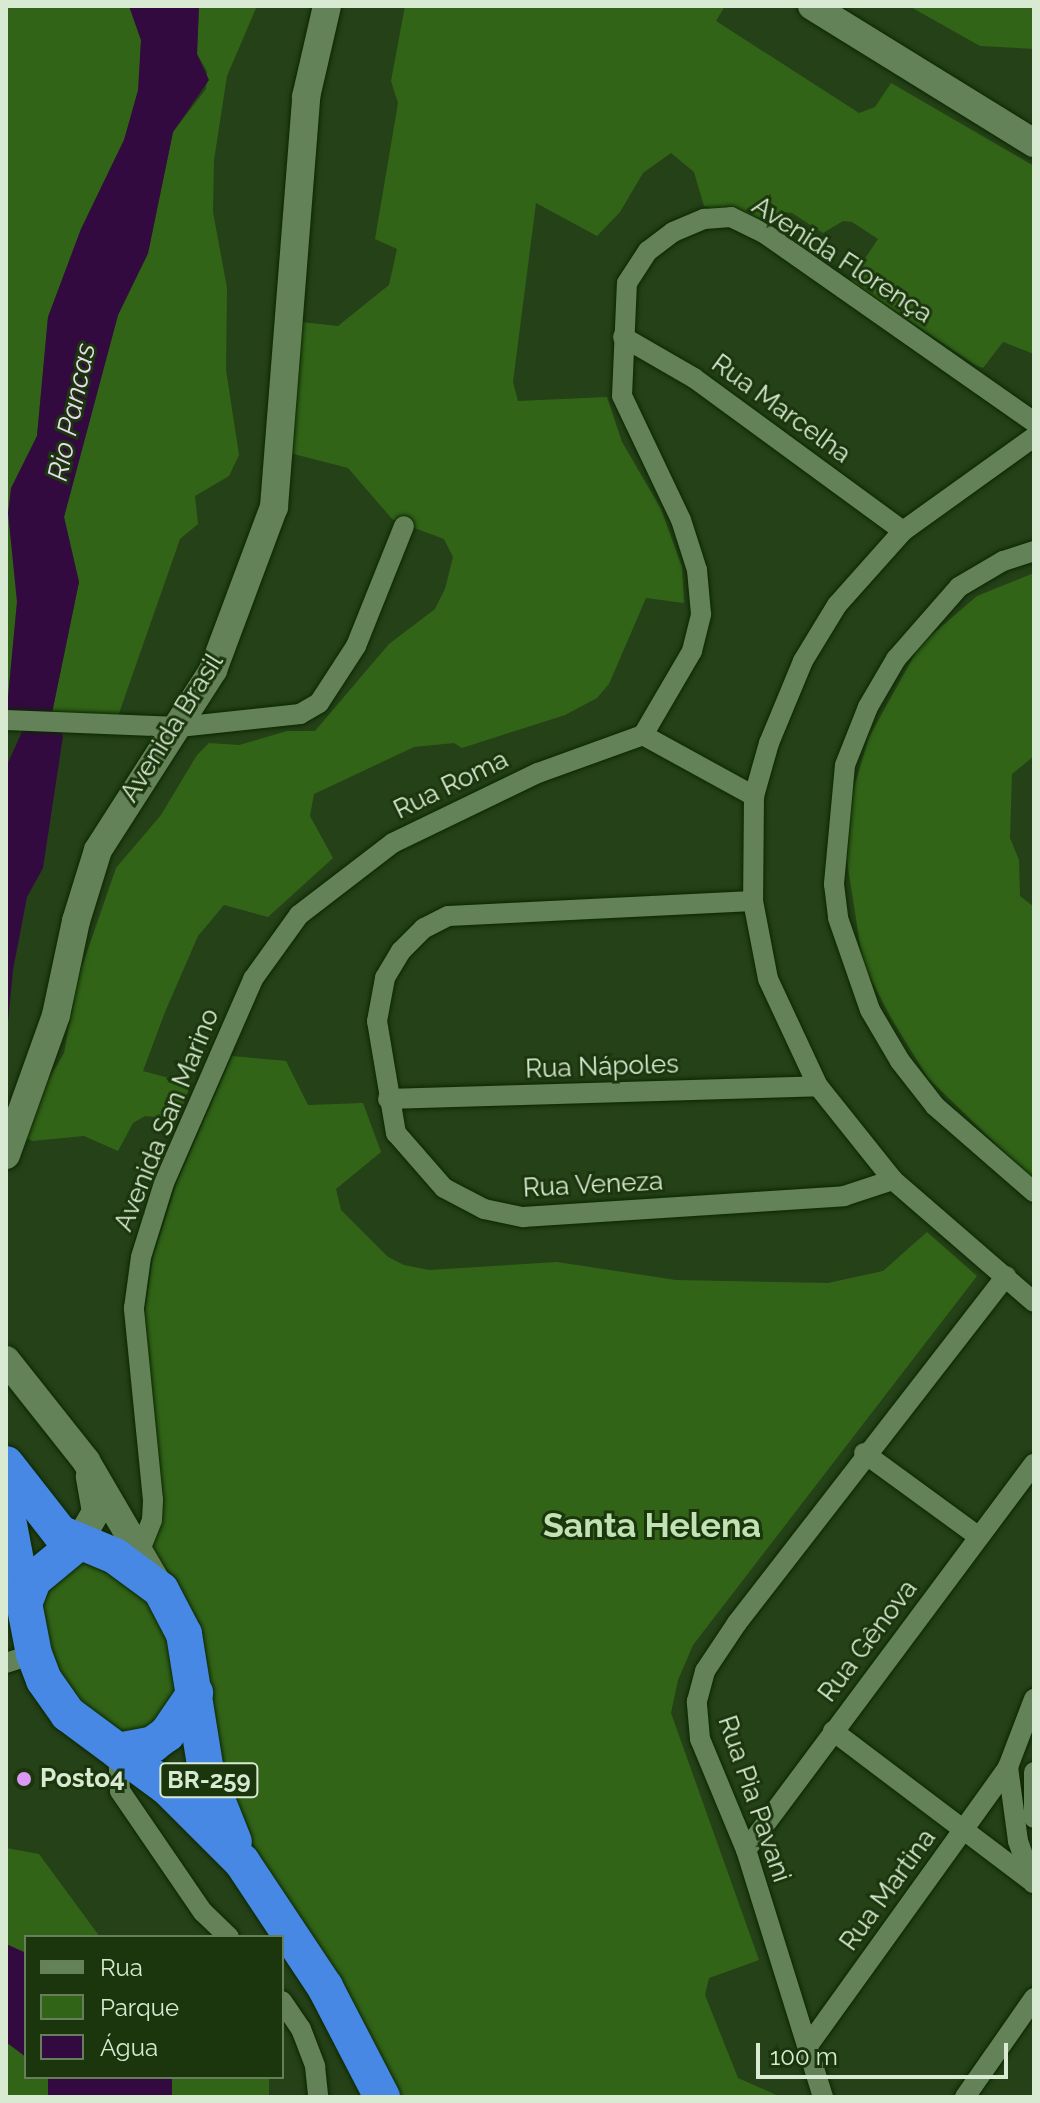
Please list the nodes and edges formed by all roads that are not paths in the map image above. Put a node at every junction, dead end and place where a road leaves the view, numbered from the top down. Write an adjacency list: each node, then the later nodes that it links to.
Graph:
1 (327, 6): 11 (main road, Avenida Brasil)
2 (812, 6): 3 (main road)
3 (1034, 143)
4 (623, 337): 5 (street, Avenida Florença); 8 (street, Rua Marcelha); 12 (street, Avenida Florença)
5 (1034, 422)
6 (1034, 437): 8 (street)
7 (404, 526): 11 (street)
8 (903, 531): 13 (street)
9 (1034, 551): 20 (street)
10 (6, 720): 11 (street)
11 (179, 727): 18 (main road, Avenida Brasil)
12 (643, 735): 13 (street); 15 (street, Rua Roma)
13 (754, 796): 14 (street)
14 (753, 901): 16 (street); 17 (street, Rua Veneza)
15 (299, 915): 31 (street, Avenida San Marino)
16 (818, 1086): 17 (street, Rua Nápoles); 19 (street)
17 (388, 1099): 19 (street, Rua Veneza)
18 (6, 1155)
19 (893, 1180): 21 (street)
20 (1034, 1192)
21 (1006, 1276): 22 (street); 24 (street, Rua Pia Pavani)
22 (1034, 1302)
23 (6, 1360): 25 (main road)
24 (864, 1453): 29 (street); 43 (street, Rua Pia Pavani)
25 (86, 1461): 30 (main road); 31 (main road)
26 (1034, 1463): 29 (street, Rua Gênova)
27 (6, 1464): 30 (highway, BR-259)
28 (6, 1509): 33 (highway, BR-259)
29 (978, 1536): 37 (street, Rua Gênova)
30 (78, 1543): 32 (highway, BR-259); 33 (highway)
31 (140, 1550): 32 (main road)
32 (161, 1590): 35 (highway, BR-259)
33 (24, 1604): 34 (highway, BR-259)
34 (20, 1658): 38 (highway, BR-259)
35 (195, 1693): 38 (highway); 44 (highway, BR-259)
36 (1034, 1699): 39 (street)
37 (833, 1731): 42 (street); 43 (street, Rua Gênova)
38 (118, 1751): 44 (highway, BR-259); 46 (street)
39 (1008, 1767): 42 (street, Rua Martina); 45 (street)
40 (1034, 1772): 41 (street)
41 (1034, 1818)
42 (965, 1828): 45 (street); 49 (street, Rua Martina)
43 (746, 1850): 49 (street, Rua Pia Pavani)
44 (242, 1862): 51 (highway, BR-259)
45 (1032, 1882)
46 (227, 1935)
47 (1034, 1998): 53 (street)
48 (284, 2004): 50 (street)
49 (810, 2043): 52 (street, Rua Pia Pavani)
50 (318, 2097)
51 (382, 2097)
52 (823, 2097)
53 (965, 2097)

